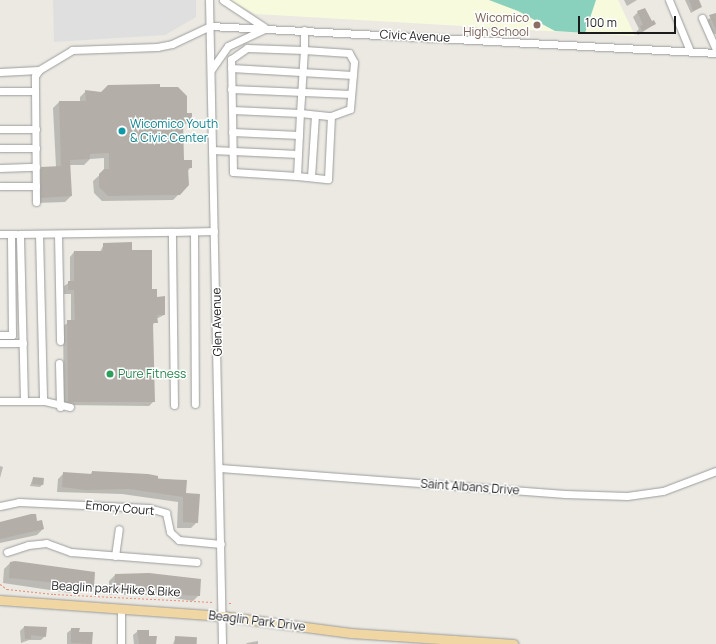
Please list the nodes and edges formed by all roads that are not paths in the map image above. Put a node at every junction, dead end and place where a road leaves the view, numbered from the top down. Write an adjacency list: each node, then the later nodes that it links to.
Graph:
1 (210, 0): 5 (street, Glen Avenue)
2 (223, 0): 6 (street)
3 (669, 0): 10 (street)
4 (702, 18): 8 (street)
5 (210, 26): 6 (street, Civic Avenue); 13 (street); 14 (street, Glen Avenue)
6 (266, 28): 7 (street, Civic Avenue); 14 (street)
7 (304, 30): 9 (street); 10 (street, Civic Avenue)
8 (716, 49)
9 (304, 50): 12 (street); 16 (street); 17 (street)
10 (690, 51): 11 (street, Civic Avenue)
11 (716, 53)
12 (231, 68): 16 (street); 18 (street)
13 (39, 70): 15 (street); 19 (street)
14 (211, 70): 33 (street, Glen Avenue)
15 (0, 72)
16 (302, 72): 17 (street); 21 (street)
17 (353, 75): 22 (street)
18 (231, 89): 21 (street); 23 (street)
19 (35, 91): 20 (street); 28 (street)
20 (0, 92)
21 (301, 92): 22 (street); 24 (street)
22 (351, 94): 26 (street)
23 (232, 110): 24 (street); 29 (street)
24 (300, 113): 25 (street); 30 (street)
25 (315, 115): 26 (street); 39 (street)
26 (331, 116): 39 (street)
27 (0, 129): 28 (street)
28 (36, 129): 32 (street)
29 (232, 132): 30 (street); 34 (street)
30 (299, 135): 35 (street)
31 (0, 148): 32 (street)
32 (36, 148): 36 (street)
33 (212, 150): 34 (street); 43 (street, Glen Avenue)
34 (232, 150): 35 (street); 38 (street)
35 (298, 154): 38 (street)
36 (36, 167): 37 (street); 41 (street)
37 (0, 168)
38 (297, 176): 39 (street)
39 (311, 177)
40 (0, 186): 41 (street)
41 (36, 186): 42 (street)
42 (36, 202)
43 (214, 231): 45 (street); 63 (street, Glen Avenue)
44 (172, 232): 45 (street); 50 (street); 60 (street)
45 (194, 232): 59 (street)
46 (0, 234): 47 (street)
47 (11, 234): 48 (street); 51 (street)
48 (20, 234): 49 (street); 53 (street)
49 (39, 234): 50 (street); 58 (street)
50 (58, 234): 52 (street)
51 (0, 335)
52 (60, 341)
53 (22, 343): 54 (street); 57 (street)
54 (0, 344)
55 (58, 363): 61 (street)
56 (0, 401): 57 (street)
57 (24, 401): 58 (street)
58 (43, 401): 61 (street)
59 (195, 404)
60 (174, 405)
61 (60, 407): 62 (street)
62 (70, 407)
63 (220, 468): 64 (street, Saint Albans Drive); 67 (street, Glen Avenue)
64 (716, 471)
65 (0, 506): 67 (street, Emory Court)
66 (119, 529): 69 (street)
67 (221, 544): 73 (street, Glen Avenue)
68 (7, 552): 69 (street)
69 (115, 556): 70 (street)
70 (197, 562)
71 (0, 600): 72 (main road, Beaglin Park Drive)
72 (121, 609): 73 (main road, Beaglin Park Drive); 74 (street)
73 (222, 616): 75 (street, Glen Avenue); 76 (main road, Beaglin Park Drive)
74 (121, 644)
75 (222, 644)
76 (514, 644)

